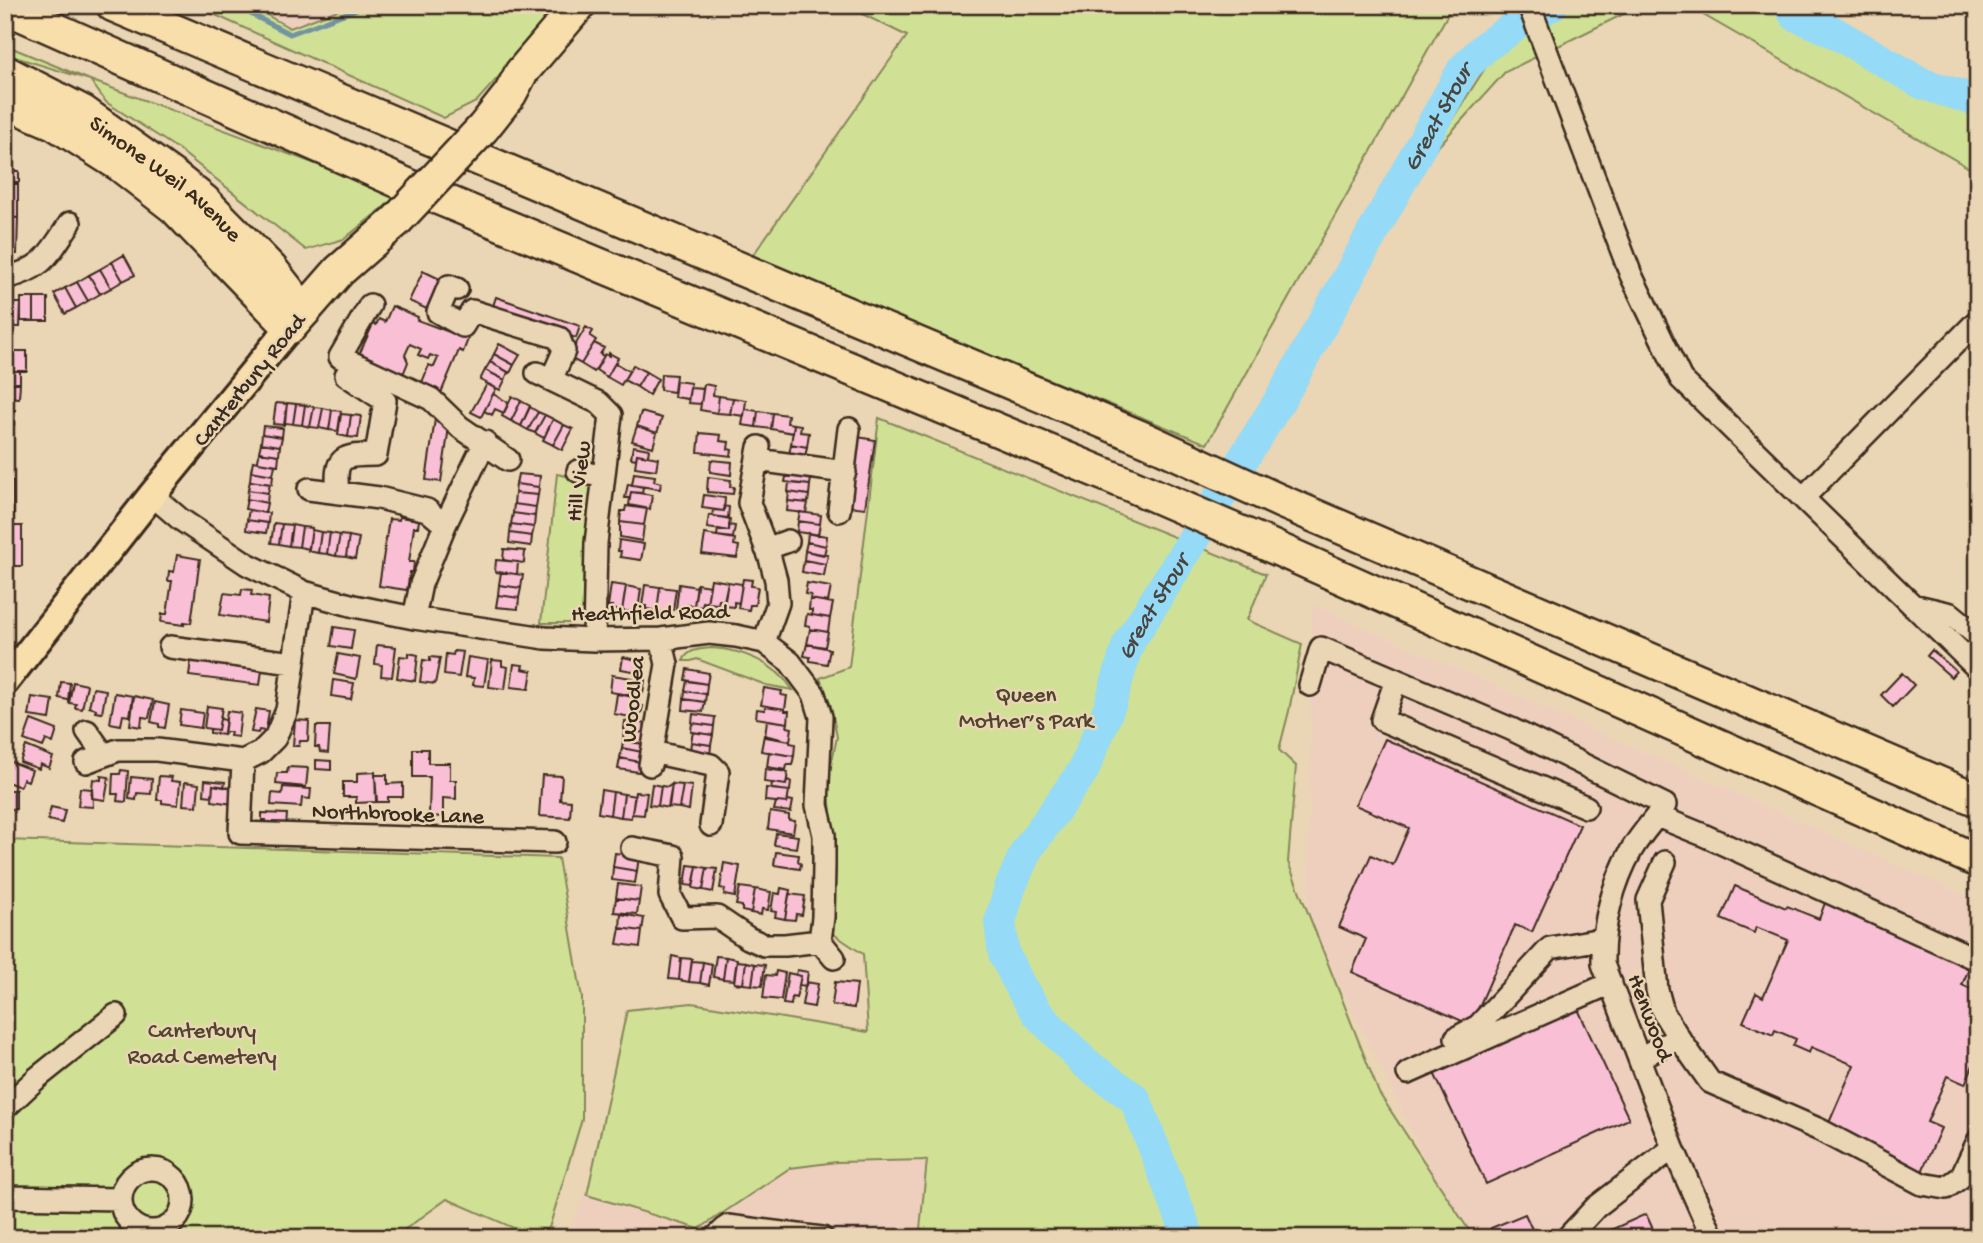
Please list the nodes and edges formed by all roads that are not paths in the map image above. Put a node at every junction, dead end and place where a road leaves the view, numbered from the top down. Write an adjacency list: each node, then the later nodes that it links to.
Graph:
1 (113, 5): 47 (highway)
2 (579, 5): 7 (highway, Canterbury Road)
3 (596, 5): 7 (highway, Canterbury Road)
4 (1529, 5): 27 (street)
5 (5, 7): 53 (highway)
6 (5, 72): 10 (highway, Simone Weil Avenue)
7 (510, 94): 11 (highway, Canterbury Road, bridge)
8 (5, 102): 15 (highway, Simone Weil Avenue)
9 (70, 223): 12 (street)
10 (271, 269): 11 (highway); 15 (highway, Simone Weil Avenue)
11 (339, 271): 15 (highway, Canterbury Road)
12 (5, 278)
13 (457, 289): 23 (street, Hill View)
14 (370, 305): 19 (street)
15 (297, 319): 26 (main road, Canterbury Road)
16 (1978, 320): 27 (street)
17 (346, 375): 25 (street)
18 (849, 429): 22 (street)
19 (485, 442): 20 (street); 29 (street)
20 (508, 460)
21 (578, 471): 23 (street)
22 (845, 471): 28 (street); 31 (street)
23 (603, 477): 37 (street, Hill View)
24 (309, 489): 25 (street)
25 (338, 492): 29 (street)
26 (152, 495): 32 (street, Heathfield Road); 43 (main road, Canterbury Road)
27 (1803, 498): 33 (street)
28 (839, 512)
29 (445, 525): 34 (street)
30 (788, 541): 31 (street)
31 (766, 549): 38 (street)
32 (304, 592): 34 (street, Heathfield Road); 40 (street)
33 (1912, 605): 35 (street); 41 (street)
34 (414, 618): 37 (street, Heathfield Road)
35 (1978, 636)
36 (662, 639): 37 (street, Heathfield Road); 38 (street, Heathfield Road); 50 (street, Woodlea)
37 (594, 640)
38 (764, 642): 56 (street, Heathfield Road)
39 (170, 648): 40 (street)
40 (293, 663): 46 (street)
41 (1978, 669)
42 (1396, 680): 44 (street); 48 (street); 49 (street)
43 (5, 682)
44 (1310, 685)
45 (87, 731): 46 (street)
46 (243, 761): 51 (street, Northbrooke Lane)
47 (1978, 800)
48 (1586, 807)
49 (1657, 816): 55 (street, Henwood); 58 (street)
50 (711, 825)
51 (555, 842)
52 (632, 848): 56 (street)
53 (1978, 861)
54 (1665, 862): 62 (street)
55 (1602, 939): 59 (street, Henwood); 61 (street)
56 (820, 941): 57 (street)
57 (834, 958)
58 (1978, 960)
59 (1611, 983): 63 (street, Henwood); 64 (street)
60 (116, 1015): 65 (street)
61 (1456, 1038)
62 (1679, 1038): 63 (street); 66 (street)
63 (1639, 1058): 67 (street, Henwood)
64 (1408, 1073)
65 (5, 1108)
66 (1978, 1142)
67 (1673, 1148): 70 (street, Henwood); 73 (street)
68 (5, 1197): 69 (street)
69 (120, 1199)
70 (1716, 1236)
71 (715, 1238): 72 (street)
72 (822, 1238)
73 (1567, 1238)

